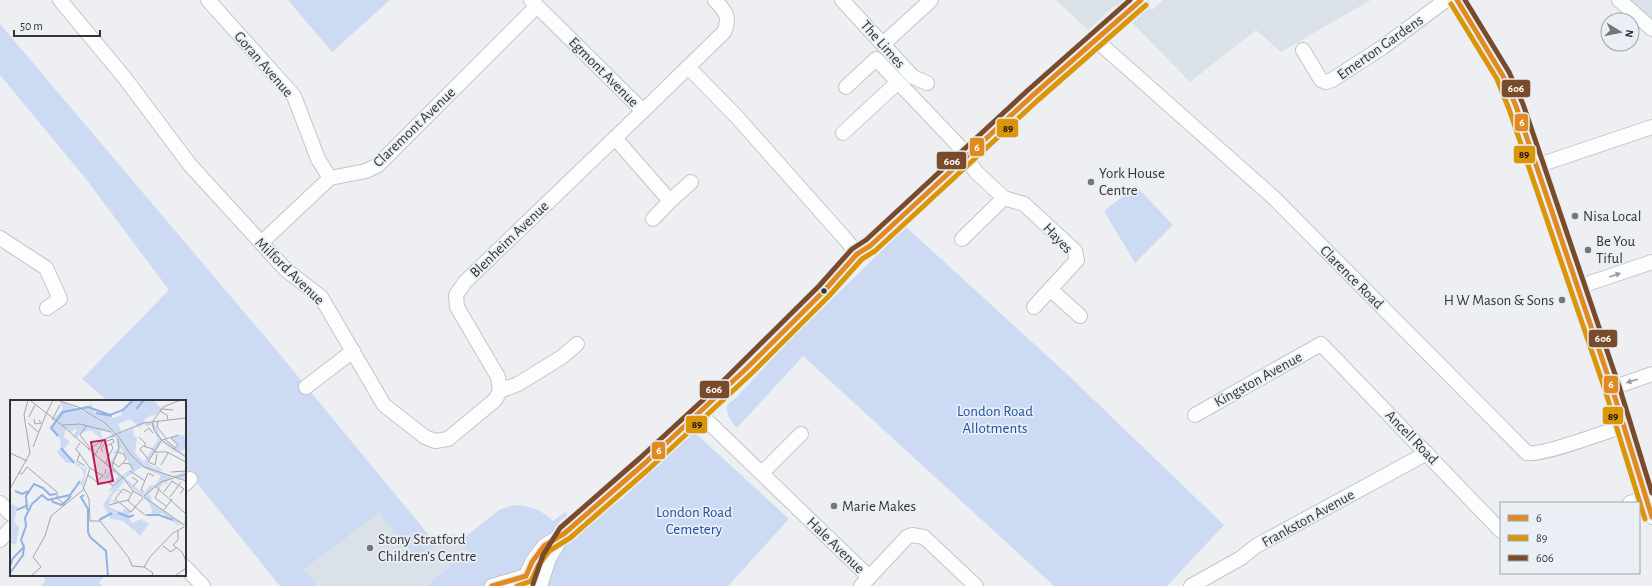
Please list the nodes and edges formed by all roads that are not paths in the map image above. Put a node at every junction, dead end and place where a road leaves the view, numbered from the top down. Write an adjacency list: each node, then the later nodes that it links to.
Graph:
1 (60, 0): 32 (street, Milford Avenue)
2 (208, 0): 25 (street, Goran Avenue)
3 (715, 0): 15 (street, Egmont Avenue)
4 (842, 0): 13 (street, The Limes)
5 (931, 0): 13 (street)
6 (1140, 0): 12 (street)
7 (1446, 0): 14 (street, Emerton Gardens)
8 (1457, 0): 24 (street)
9 (1619, 0): 11 (street)
10 (534, 3): 19 (street, Egmont Avenue); 25 (street, Claremont Avenue)
11 (1652, 29)
12 (1096, 40): 23 (street); 49 (street, Clarence Road)
13 (883, 44): 17 (street, The Limes)
14 (1303, 50)
15 (688, 67): 19 (street, Egmont Avenue); 33 (street)
16 (898, 82): 18 (street, Hayes); 21 (street); 23 (street, Hayes)
17 (927, 84)
18 (846, 87)
19 (643, 111): 22 (street, Blenheim Avenue)
20 (1652, 126): 24 (street)
21 (843, 133)
22 (615, 138): 28 (street); 46 (street, Blenheim Avenue)
23 (966, 158): 27 (street, Hayes); 33 (street)
24 (1536, 166): 35 (street)
25 (330, 178): 32 (street, Claremont Avenue)
26 (691, 182): 28 (street)
27 (1004, 198): 31 (street); 36 (street, Hayes)
28 (670, 202): 29 (street)
29 (653, 219)
30 (0, 238): 38 (street)
31 (962, 239)
32 (261, 243): 42 (street, Milford Avenue)
33 (857, 254): 47 (street)
34 (1652, 262): 35 (street, one-way to 34)
35 (1578, 287): 45 (street)
36 (1050, 289): 37 (street, Hayes); 39 (street)
37 (1034, 307)
38 (47, 308)
39 (1080, 316)
40 (578, 344): 46 (street)
41 (1321, 344): 48 (street, Kingston Avenue); 51 (street, Ancell Road)
42 (353, 351): 44 (street); 46 (street, Milford Avenue)
43 (1652, 374): 45 (street, one-way to 45)
44 (306, 387)
45 (1612, 388): 49 (street)
46 (500, 391)
47 (699, 413): 52 (street, Hale Avenue); 60 (street)
48 (1195, 415)
49 (1623, 426): 53 (street)
50 (801, 434): 52 (street)
51 (1427, 453): 59 (street, Ancell Road); 69 (street, Frankston Avenue)
52 (762, 473): 64 (street, Hale Avenue)
53 (1646, 498): 54 (street); 57 (street)
54 (1633, 502)
55 (0, 503): 56 (street)
56 (10, 513)
57 (1652, 517)
58 (10, 529): 61 (street)
59 (1500, 530)
60 (565, 533): 63 (street); 67 (street)
61 (0, 540)
62 (186, 568): 65 (street)
63 (525, 581): 66 (street)
64 (865, 581): 68 (street, Hale Avenue)
65 (203, 586)
66 (492, 586)
67 (540, 586)
68 (976, 586)
69 (1190, 586)

